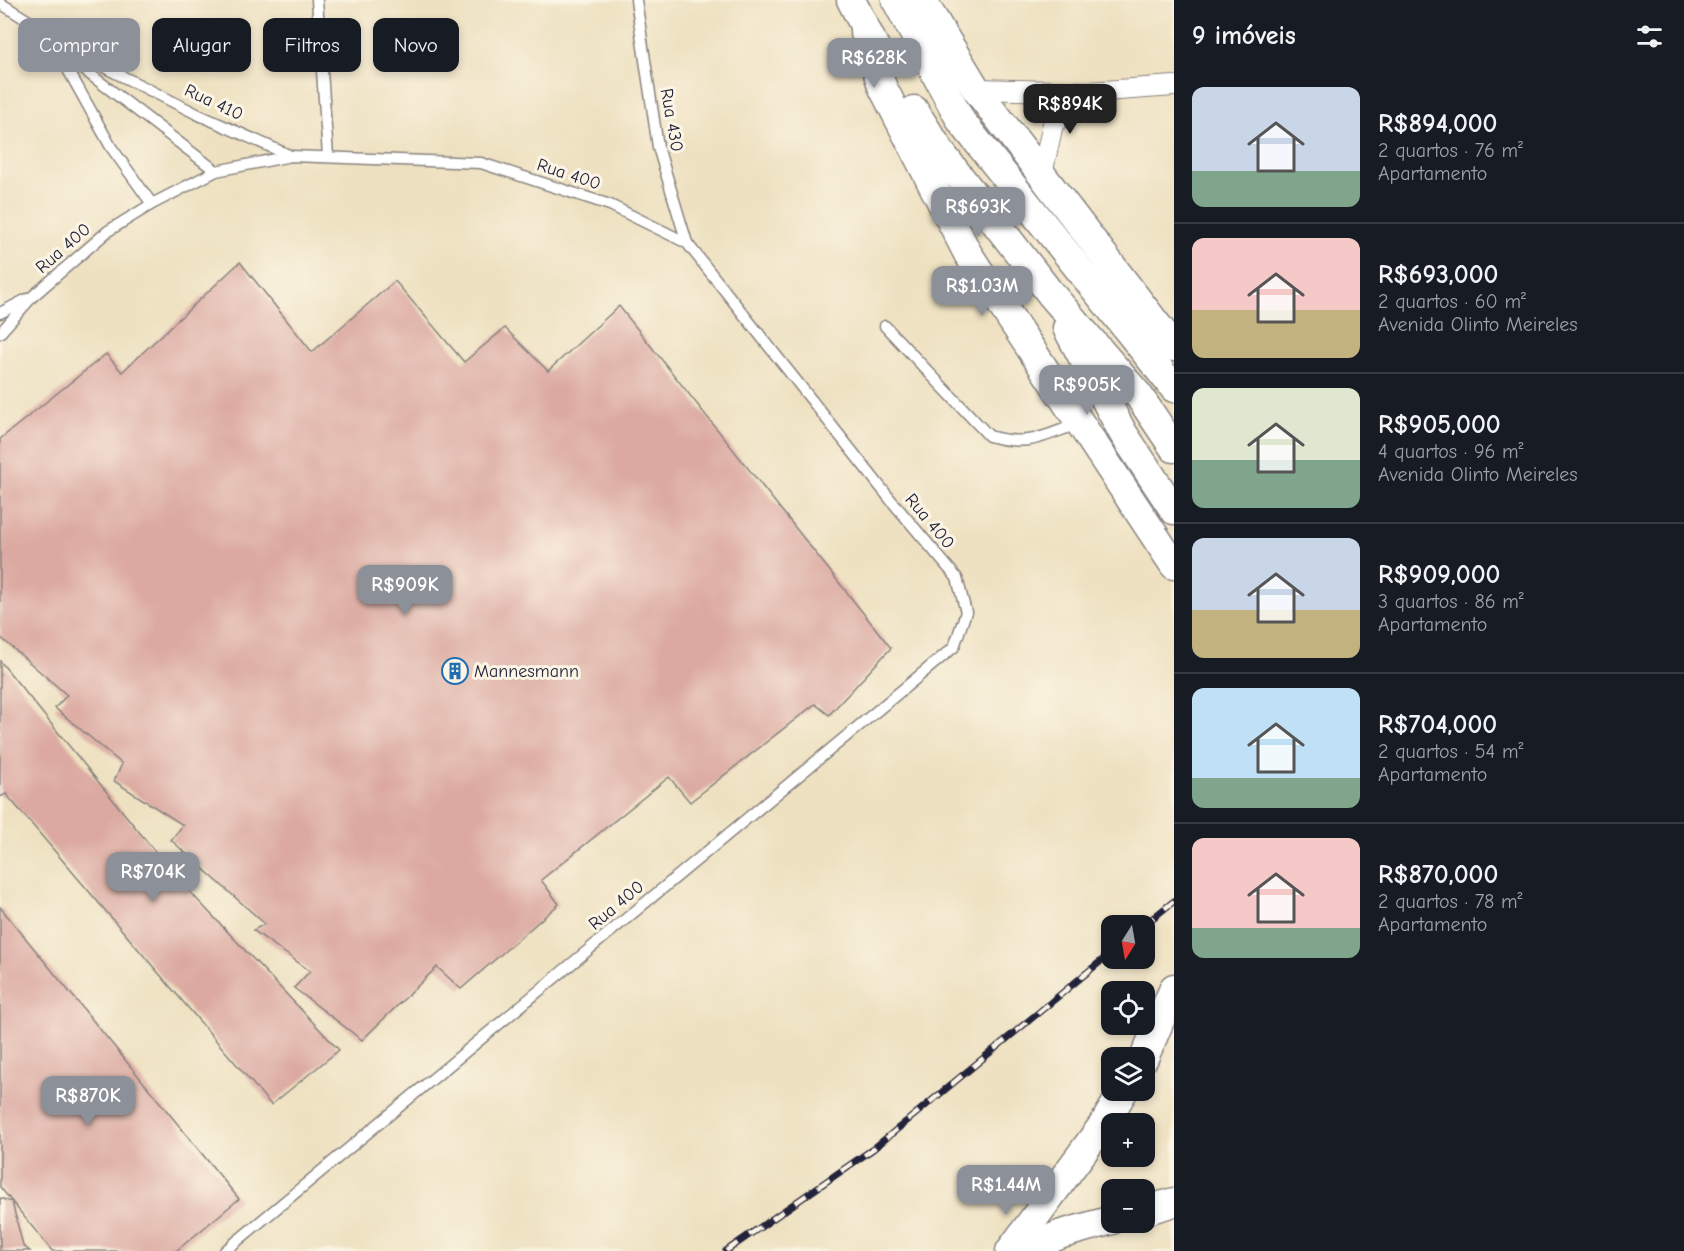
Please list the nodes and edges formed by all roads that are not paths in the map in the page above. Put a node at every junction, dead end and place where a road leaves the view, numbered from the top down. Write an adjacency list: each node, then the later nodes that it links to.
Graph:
1 (317, 0): 15 (lane)
2 (636, 0): 19 (lane, Rua 430)
3 (851, 0): 8 (main road)
4 (896, 0): 26 (main road)
5 (922, 0): 12 (main road)
6 (1, 3): 7 (lane); 14 (lane, Rua 410)
7 (18, 18)
8 (864, 30): 20 (main road); 27 (main road)
9 (69, 72): 18 (lane)
10 (85, 72): 16 (lane)
11 (1174, 87): 13 (street)
12 (976, 89): 13 (street); 17 (main road)
13 (1090, 92): 17 (street)
14 (291, 156): 15 (lane, Rua 400); 16 (lane, Rua 400)
15 (328, 156): 19 (lane, Rua 400)
16 (216, 171): 18 (lane, Rua 400)
17 (1042, 174): 25 (main road)
18 (152, 204): 21 (lane, Rua 400)
19 (687, 243): 37 (lane, Rua 400)
20 (1050, 293): 28 (main road); 29 (main road)
21 (33, 296): 22 (lane); 24 (lane)
22 (0, 313)
23 (885, 326): 27 (lane)
24 (0, 333)
25 (1170, 336)
26 (1174, 388)
27 (1079, 423): 30 (main road)
28 (1174, 448)
29 (1174, 510)
30 (1174, 566)
31 (1174, 988): 32 (main road)
32 (1149, 1047)
33 (1117, 1101): 38 (main road)
34 (1174, 1202): 35 (main road)
35 (1155, 1208)
36 (1101, 1223): 39 (main road)
37 (225, 1251)
38 (1010, 1251)
39 (1021, 1251)

